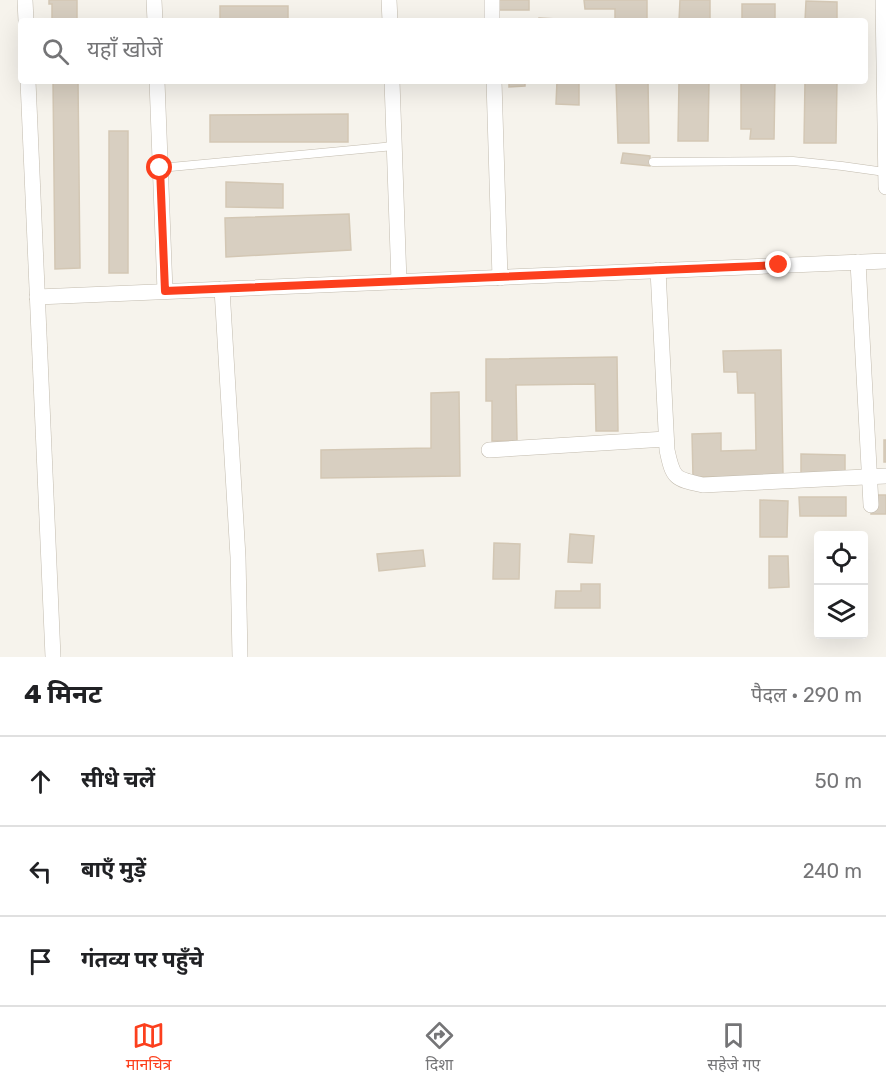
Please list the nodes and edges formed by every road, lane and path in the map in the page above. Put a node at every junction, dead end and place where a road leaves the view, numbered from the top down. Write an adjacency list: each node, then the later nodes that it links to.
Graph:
1 (25, 0): 6 (street)
2 (154, 0): 7 (street)
3 (389, 0): 8 (street)
4 (492, 0): 9 (street)
5 (884, 0): 17 (street)
6 (26, 18)
7 (155, 18)
8 (390, 18)
9 (492, 18)
10 (28, 84): 25 (street)
11 (157, 84): 16 (street)
12 (392, 84): 14 (street)
13 (494, 84): 21 (street)
14 (394, 146): 16 (lane); 22 (street)
15 (653, 162): 17 (lane)
16 (160, 168): 24 (street)
17 (885, 179)
18 (886, 261): 19 (street)
19 (858, 262): 20 (street); 28 (street)
20 (658, 270): 21 (street); 26 (street)
21 (500, 278): 22 (street)
22 (399, 282): 23 (street)
23 (222, 288): 24 (street); 32 (street)
24 (165, 291): 25 (street)
25 (37, 297): 31 (street)
26 (666, 440): 27 (street); 28 (street)
27 (489, 450)
28 (869, 476): 29 (street); 30 (street)
29 (886, 476)
30 (871, 505)
31 (53, 657)
32 (240, 657)

